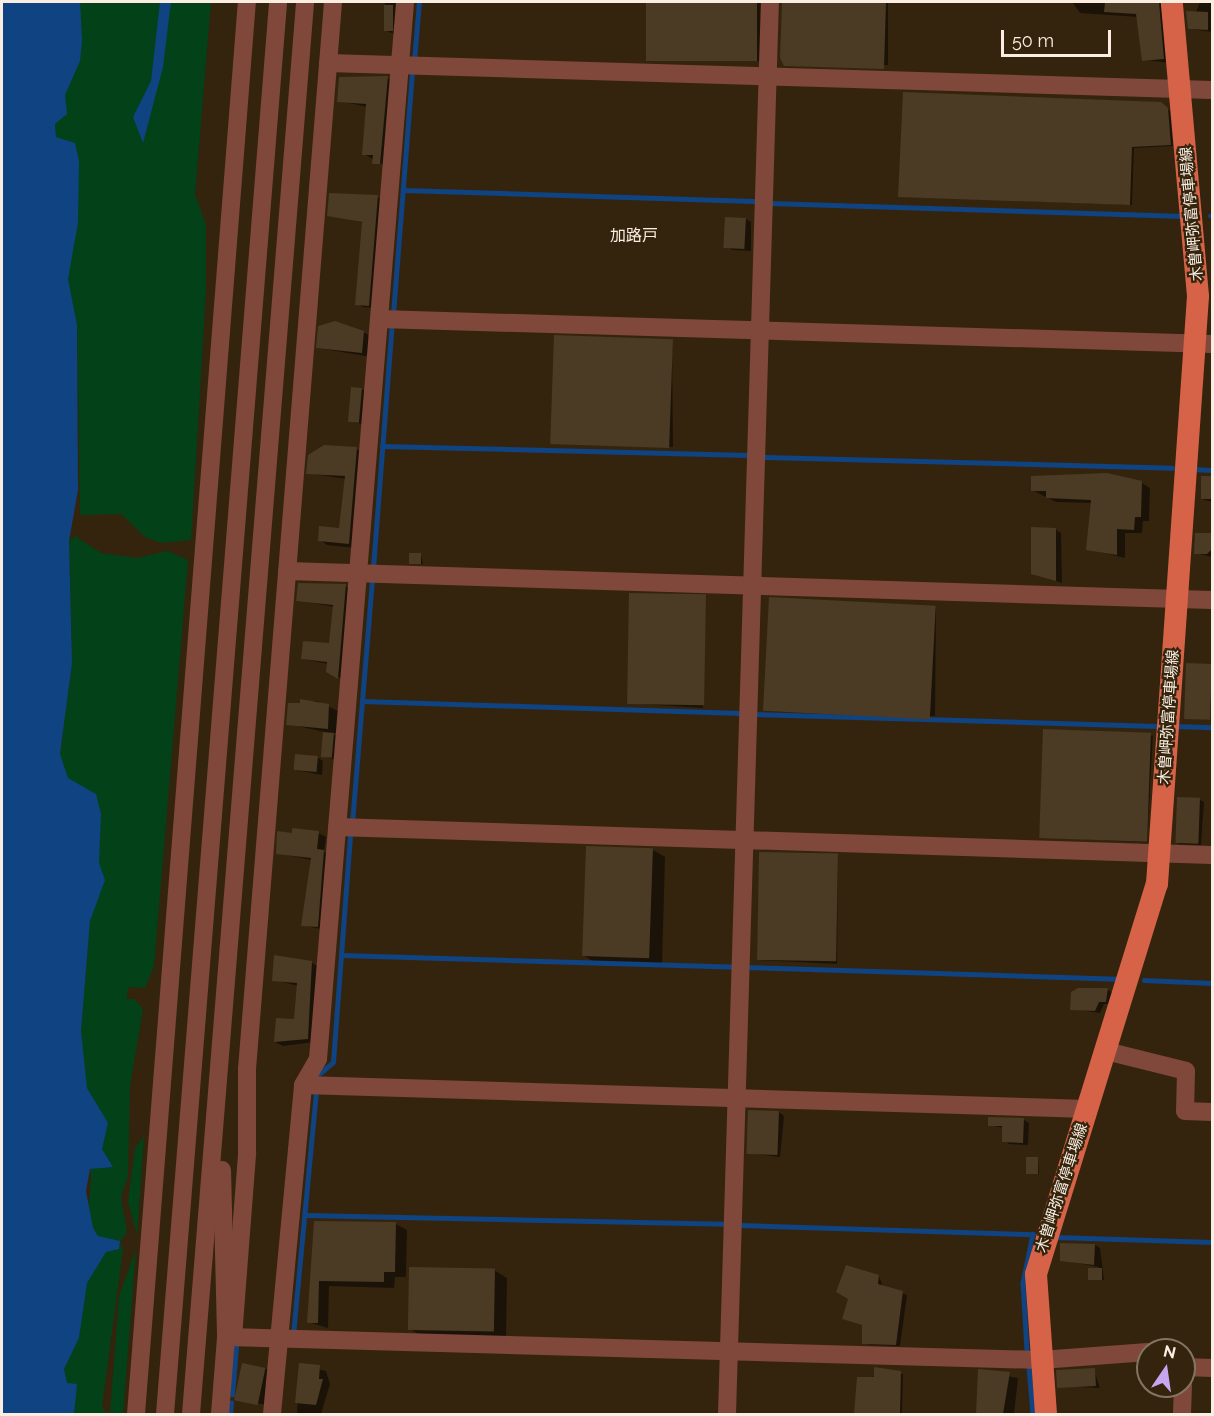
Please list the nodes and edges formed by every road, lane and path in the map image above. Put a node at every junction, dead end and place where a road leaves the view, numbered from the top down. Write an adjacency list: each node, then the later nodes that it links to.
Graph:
1 (247, 2): 39 (street)
2 (278, 2): 40 (street)
3 (305, 2): 30 (street)
4 (333, 2): 8 (street)
5 (405, 2): 9 (street)
6 (770, 2): 10 (street)
7 (1172, 2): 11 (main road, 木曽岬弥富停車場線)
8 (328, 63): 9 (street); 16 (street)
9 (400, 66): 10 (street); 13 (street)
10 (767, 77): 11 (street); 14 (street)
11 (1181, 89): 12 (street); 15 (main road, 木曽岬弥富停車場線)
12 (1212, 90)
13 (380, 319): 14 (street); 17 (street)
14 (760, 331): 15 (street); 18 (street)
15 (1203, 344): 19 (main road, 木曽岬弥富停車場線)
16 (287, 571): 17 (street); 31 (street)
17 (358, 575): 18 (street); 21 (street)
18 (751, 586): 19 (street); 22 (street)
19 (1178, 599): 20 (street); 23 (main road, 木曽岬弥富停車場線)
20 (1212, 600)
21 (337, 828): 22 (street); 26 (street)
22 (744, 841): 23 (street); 27 (street)
23 (1159, 852): 24 (street); 25 (main road, 木曽岬弥富停車場線)
24 (1212, 855)
25 (1106, 1051): 28 (main road, 木曽岬弥富停車場線); 29 (street)
26 (303, 1085): 27 (street); 32 (street)
27 (736, 1098): 28 (street); 33 (street)
28 (1087, 1109): 35 (main road, 木曽岬弥富停車場線)
29 (1212, 1112)
30 (213, 1150): 31 (street); 41 (street)
31 (230, 1337): 32 (street); 42 (street)
32 (288, 1338): 33 (street); 43 (street)
33 (729, 1351): 35 (street); 44 (street)
34 (1136, 1353): 35 (street)
35 (1041, 1360): 45 (main road, 木曽岬弥富停車場線)
36 (1196, 1367): 37 (street)
37 (1212, 1368)
38 (1183, 1398): 46 (street)
39 (136, 1414)
40 (165, 1414)
41 (191, 1414)
42 (220, 1414)
43 (272, 1414)
44 (727, 1414)
45 (1046, 1414)
46 (1182, 1414)

